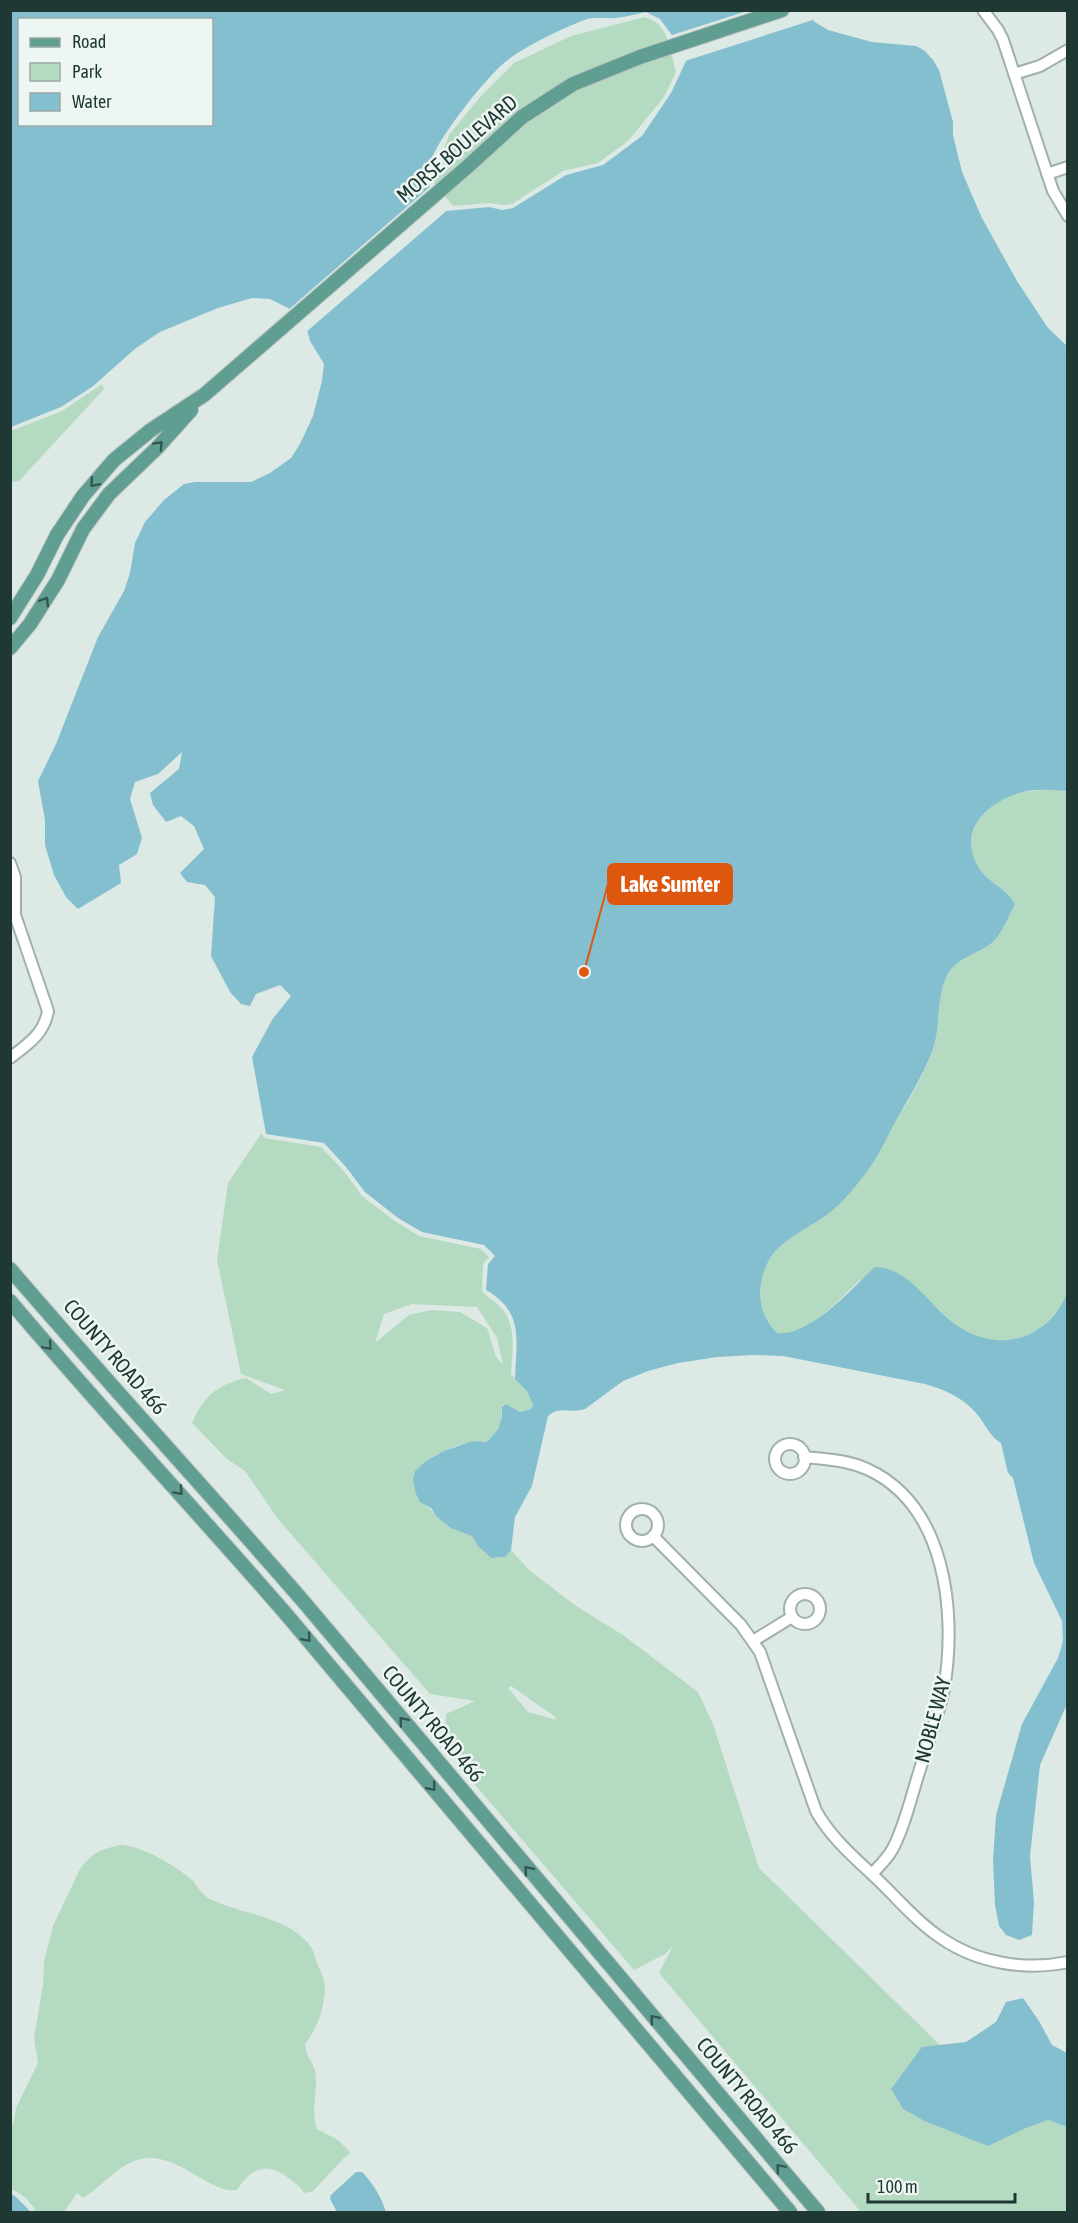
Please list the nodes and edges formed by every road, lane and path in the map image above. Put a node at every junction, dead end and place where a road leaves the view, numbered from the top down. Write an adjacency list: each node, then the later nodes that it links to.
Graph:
1 (782, 10): 8 (main road, MORSE BOULEVARD)
2 (983, 10): 4 (street)
3 (1068, 50): 4 (street)
4 (1014, 74): 6 (street)
5 (1068, 167): 6 (street)
6 (1047, 174): 7 (street)
7 (1068, 216)
8 (204, 395): 9 (main road, MORSE BOULEVARD, one-way to 9); 10 (main road, MORSE BOULEVARD, one-way to 8)
9 (10, 618)
10 (10, 648)
11 (10, 863): 12 (street)
12 (10, 1058)
13 (10, 1269): 22 (main road, COUNTY ROAD 466, one-way to 13)
14 (10, 1301): 21 (main road, COUNTY ROAD 466, one-way to 21)
15 (804, 1457): 19 (street, NOBLE WAY)
16 (653, 1536): 18 (street)
17 (792, 1617): 18 (street)
18 (753, 1641): 19 (street)
19 (872, 1874): 20 (street)
20 (1068, 1962)
21 (790, 2212)
22 (818, 2212)

